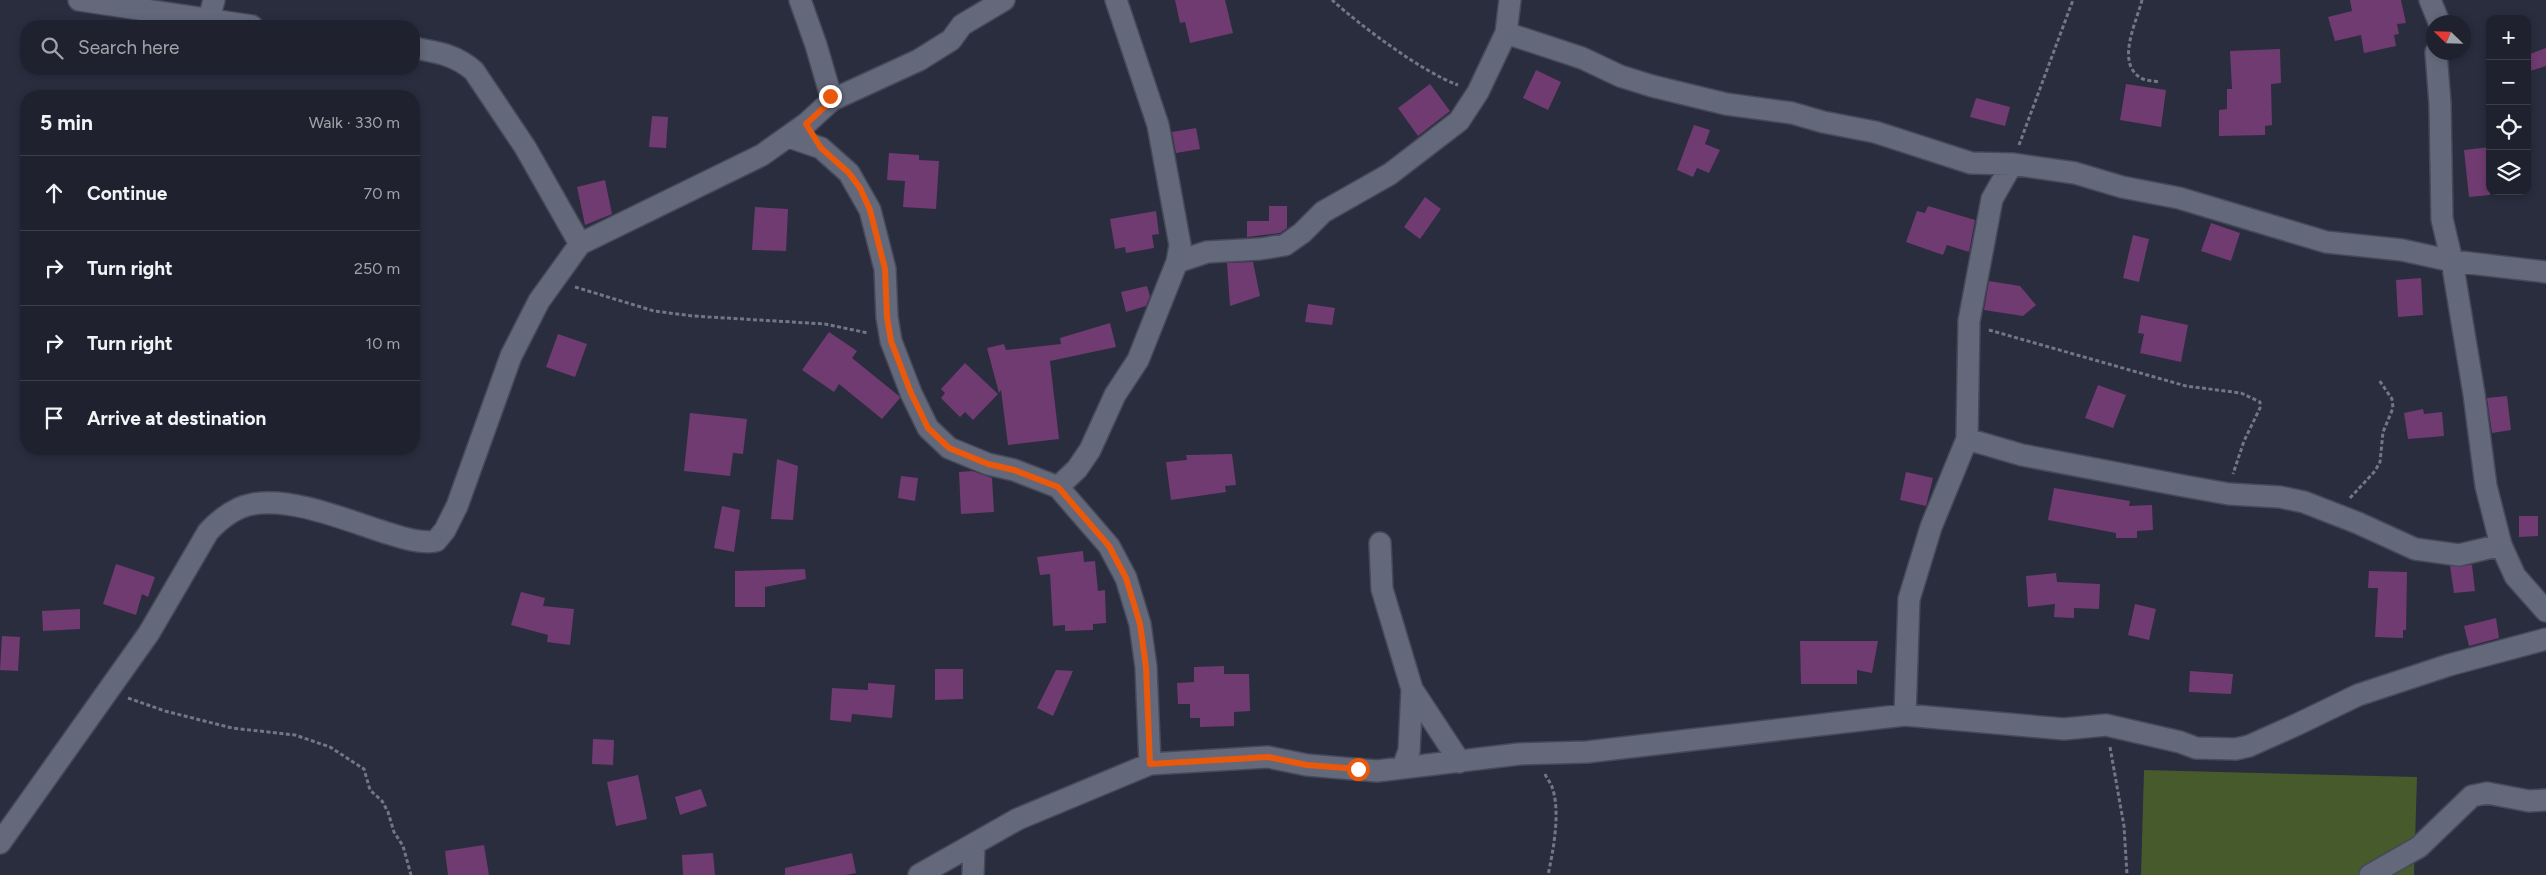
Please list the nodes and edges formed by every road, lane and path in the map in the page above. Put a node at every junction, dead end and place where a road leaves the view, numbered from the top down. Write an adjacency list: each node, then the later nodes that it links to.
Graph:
1 (79, 0): 10 (street)
2 (800, 0): 18 (street)
3 (1004, 0): 18 (street)
4 (1116, 0): 25 (street)
5 (1332, 0): 17 (path)
6 (1510, 0): 13 (street)
7 (2073, 0): 22 (path)
8 (2142, 0): 16 (path)
9 (2430, 0): 11 (street)
10 (211, 10): 12 (street)
11 (2436, 15)
12 (237, 20)
13 (1506, 33): 17 (street); 22 (street)
14 (420, 49): 23 (street)
15 (2437, 60): 24 (street)
16 (2160, 82)
17 (1478, 92): 25 (street)
18 (832, 100): 19 (street)
19 (806, 124): 20 (street); 21 (street)
20 (789, 137): 21 (street); 23 (street)
21 (821, 148): 29 (street)
22 (2012, 164): 24 (street); 28 (street)
23 (580, 244): 27 (street)
24 (2452, 261): 26 (street); 36 (street)
25 (1178, 262): 32 (street)
26 (2546, 272)
27 (555, 280): 29 (path); 40 (street)
28 (1969, 321): 31 (street); 33 (path)
29 (891, 341): 32 (street)
30 (2378, 380): 34 (path)
31 (1968, 439): 33 (street); 41 (street)
32 (1058, 487): 45 (street)
33 (2229, 494): 34 (street)
34 (2358, 523): 36 (street)
35 (1380, 543): 39 (street)
36 (2500, 545): 37 (street)
37 (2546, 611)
38 (2546, 639): 42 (street)
39 (1412, 689): 44 (street); 46 (street)
40 (109, 691): 48 (street); 50 (path)
41 (1904, 715): 42 (street); 43 (street)
42 (2106, 724): 54 (path)
43 (1519, 754): 44 (street); 53 (path)
44 (1460, 762): 46 (street)
45 (1150, 764): 46 (street); 49 (street)
46 (1403, 767)
47 (2546, 800): 55 (street)
48 (0, 843)
49 (974, 846): 51 (street); 52 (street)
50 (410, 875)
51 (919, 875)
52 (973, 875)
53 (1548, 875)
54 (2127, 875)
55 (2370, 875)

